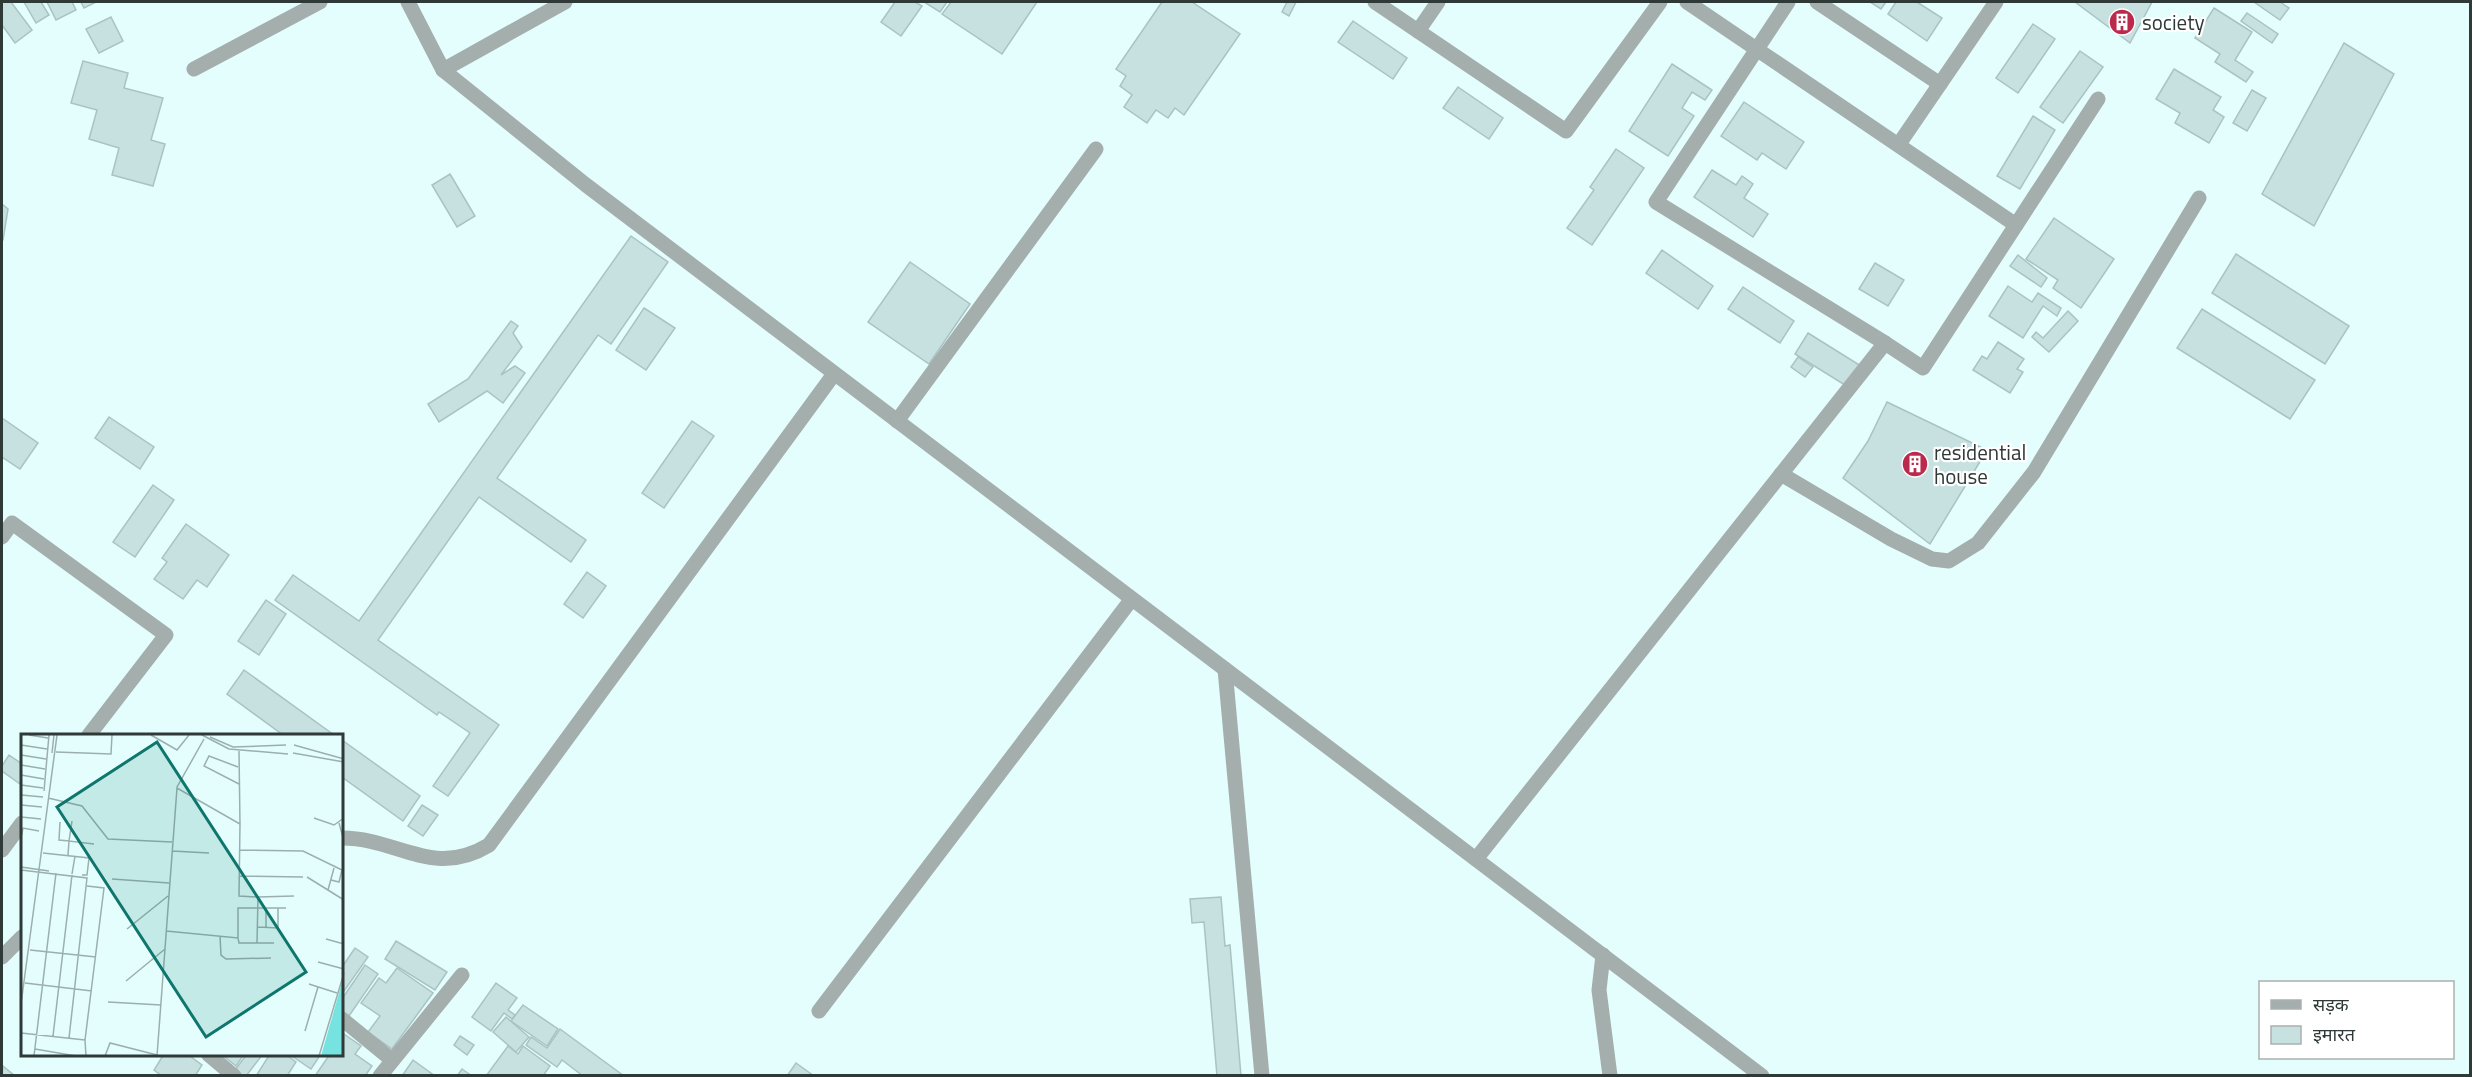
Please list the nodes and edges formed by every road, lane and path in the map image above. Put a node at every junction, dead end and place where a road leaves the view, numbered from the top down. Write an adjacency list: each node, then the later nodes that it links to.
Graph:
1 (320, 2): 13 (street)
2 (408, 2): 14 (street)
3 (565, 2): 14 (street)
4 (1375, 2): 11 (street)
5 (1438, 2): 11 (street)
6 (1660, 2): 11 (street)
7 (1687, 2): 12 (street)
8 (1788, 2): 12 (street)
9 (1817, 2): 15 (street)
10 (1996, 2): 15 (street)
11 (1418, 31)
12 (1757, 49): 17 (street); 21 (street)
13 (194, 69)
14 (443, 70): 22 (street)
15 (1940, 84): 17 (street)
16 (2098, 99): 20 (street)
17 (1899, 144): 20 (street)
18 (1096, 148): 23 (street)
19 (2199, 198): 24 (street)
20 (2016, 225): 21 (street)
21 (1885, 343): 24 (street)
22 (834, 374): 23 (street); 31 (street)
23 (897, 421): 27 (street)
24 (1781, 474): 33 (street)
25 (7, 520): 26 (street); 29 (street)
26 (2, 537)
27 (1131, 600): 28 (street); 38 (street)
28 (1225, 669): 33 (street); 44 (street)
29 (91, 734)
30 (21, 824): 32 (street)
31 (344, 838)
32 (2, 850)
33 (1476, 859): 35 (street)
34 (21, 938): 36 (street)
35 (1603, 955): 45 (street); 46 (street)
36 (2, 957)
37 (462, 975): 41 (street)
38 (819, 1011)
39 (344, 1021): 41 (street)
40 (210, 1056): 42 (street)
41 (392, 1060): 43 (street)
42 (234, 1076)
43 (380, 1076)
44 (1262, 1076)
45 (1610, 1076)
46 (1762, 1076)

